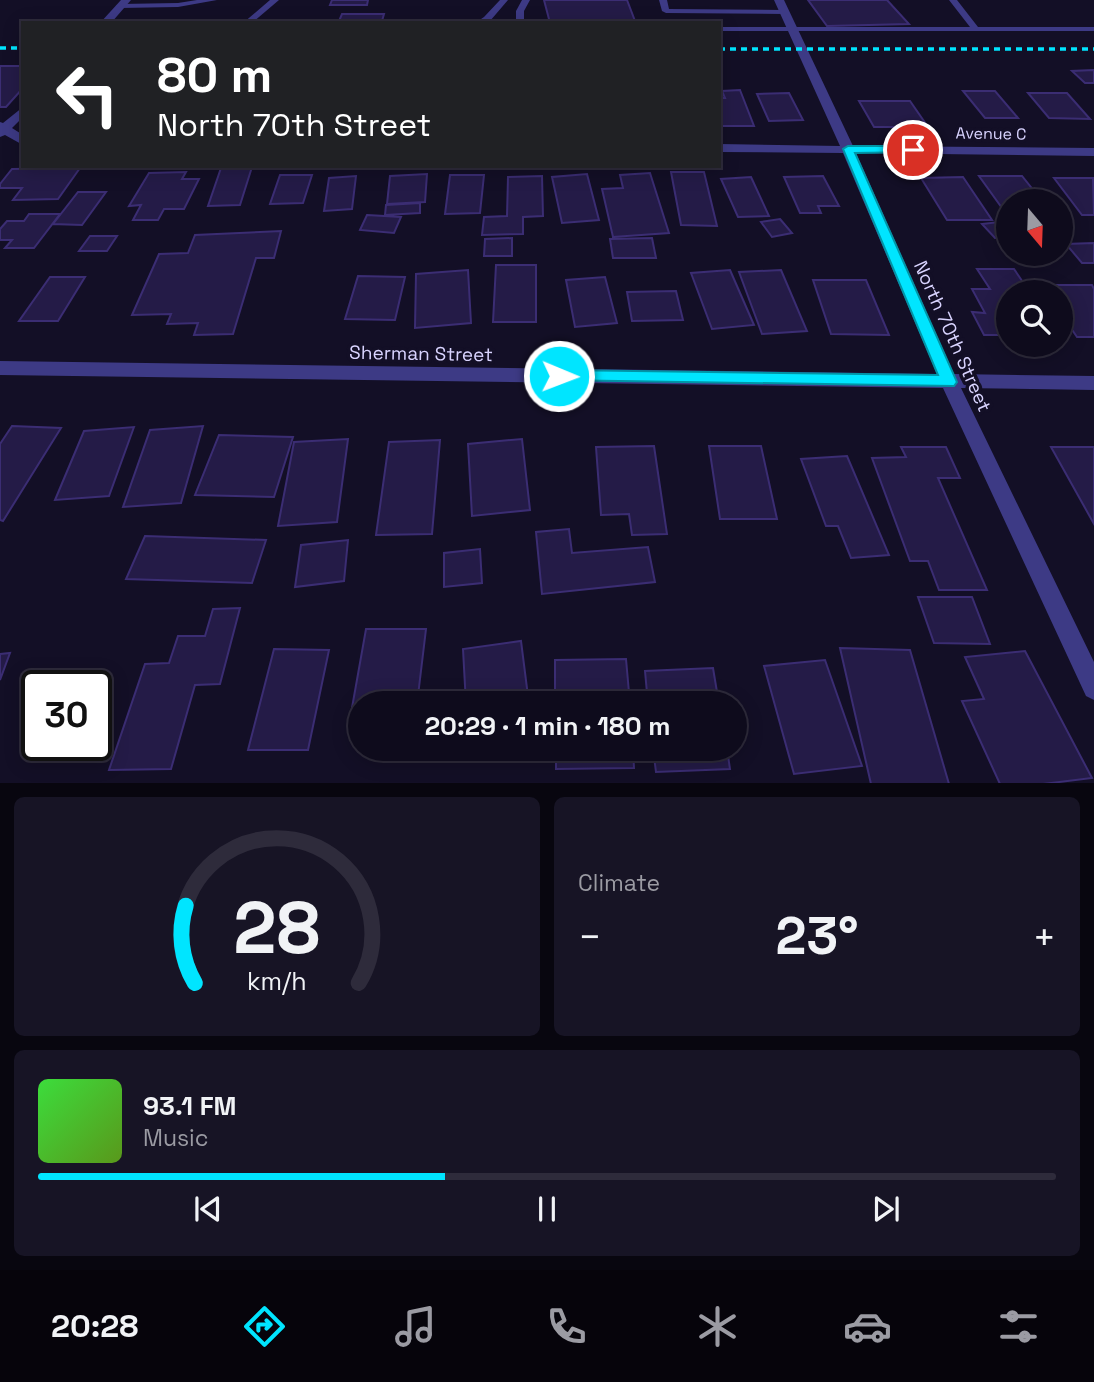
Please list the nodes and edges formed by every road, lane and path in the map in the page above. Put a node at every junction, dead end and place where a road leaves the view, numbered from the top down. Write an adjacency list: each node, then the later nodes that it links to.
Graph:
1 (213, 0): 8 (lane)
2 (275, 0): 12 (lane)
3 (504, 0): 13 (lane)
4 (526, 0): 14 (lane)
5 (663, 0): 10 (lane)
6 (729, 0): 10 (lane)
7 (953, 0): 17 (lane)
8 (123, 3): 11 (street)
9 (781, 6): 10 (lane); 16 (street, North 70th Street)
10 (734, 12)
11 (107, 21)
12 (249, 21)
13 (483, 21)
14 (520, 21)
15 (721, 29): 16 (lane)
16 (792, 29): 17 (lane); 23 (street, North 70th Street)
17 (976, 29): 18 (lane)
18 (1094, 29)
19 (21, 112): 20 (street)
20 (2, 129): 21 (street)
21 (21, 140)
22 (721, 148): 23 (street, Avenue C)
23 (848, 149): 24 (street, Avenue C); 26 (street, North 70th Street)
24 (1094, 152)
25 (0, 368): 26 (street, Sherman Street)
26 (949, 382): 27 (street, Sherman Street); 28 (street, North 70th Street)
27 (1094, 383)
28 (1094, 688)

